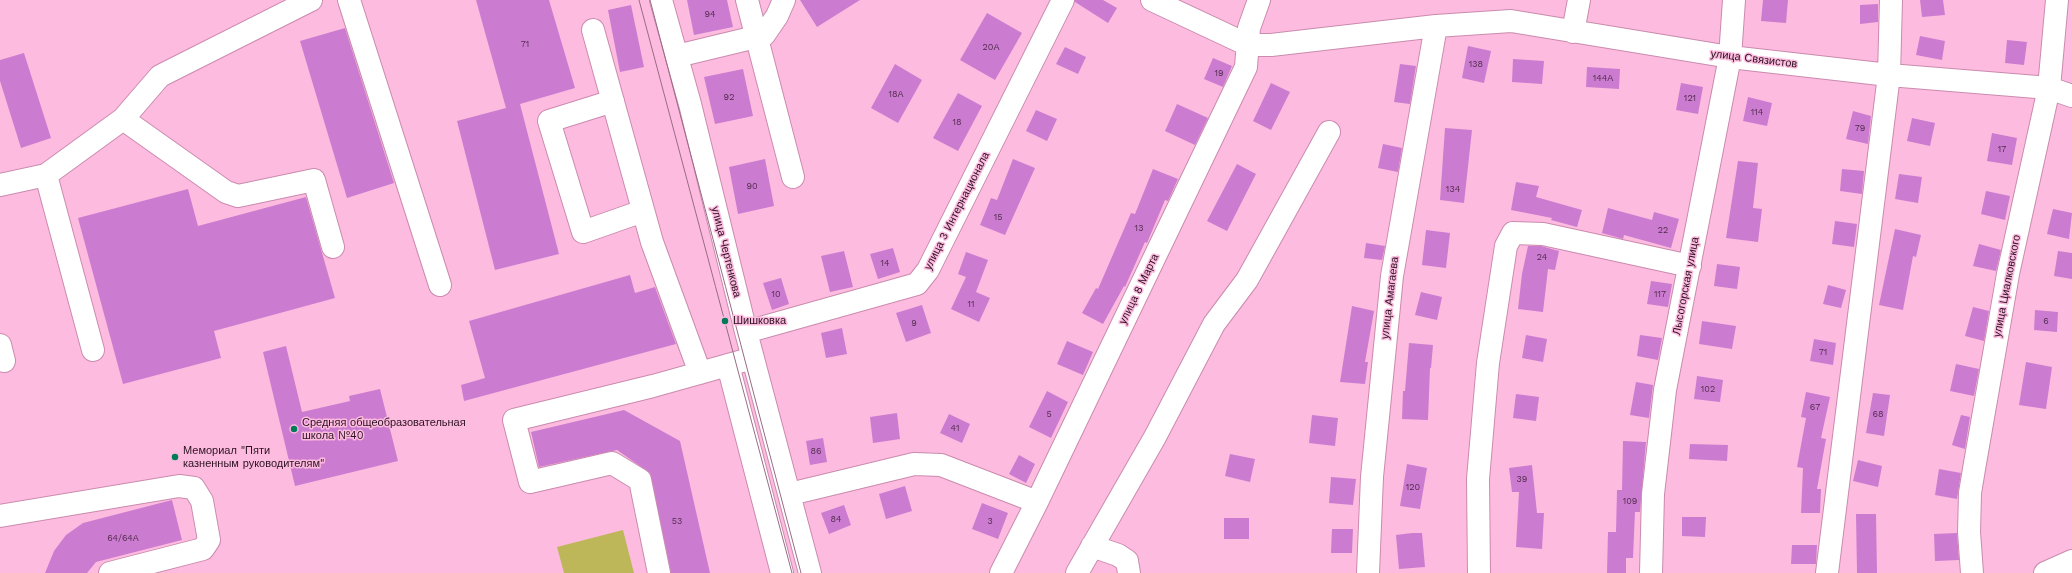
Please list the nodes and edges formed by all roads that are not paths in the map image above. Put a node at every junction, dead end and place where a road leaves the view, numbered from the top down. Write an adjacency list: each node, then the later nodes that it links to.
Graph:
1 (311, 0): 24 (street)
2 (349, 0): 32 (street)
3 (661, 0): 18 (street, улица Чертенкова)
4 (746, 0): 16 (street)
5 (784, 0): 16 (street)
6 (1063, 0): 33 (street, улица 3 Интернационала)
7 (1152, 0): 17 (street)
8 (1259, 0): 17 (street, улица 8 Марта)
9 (1579, 0): 15 (street)
10 (1734, 0): 19 (street, Лысогорская улица)
11 (1891, 0): 20 (street)
12 (2057, 0): 21 (street, улица Циалковского)
13 (1436, 26): 15 (street, улица Связистов); 17 (street, улица Связистов); 50 (street, улица Амагаева)
14 (593, 30): 23 (street)
15 (1573, 32): 19 (street, улица Связистов)
16 (756, 37): 18 (street); 27 (street)
17 (1248, 45): 39 (street, улица 8 Марта)
18 (677, 56): 33 (street, улица Чертенкова)
19 (1730, 57): 20 (street, улица Связистов); 31 (street, Лысогорская улица)
20 (1889, 75): 21 (street, улица Связистов); 53 (street)
21 (2049, 88): 22 (street, улица Связистов); 54 (street, улица Циалковского)
22 (2072, 96)
23 (613, 102): 29 (street); 29 (street)
24 (123, 119): 26 (street); 30 (street)
25 (1329, 132): 41 (street)
26 (46, 175): 28 (street); 34 (street)
27 (793, 178)
28 (0, 185)
29 (643, 211): 37 (street)
30 (333, 247)
31 (1690, 266): 51 (street); 52 (street, Лысогорская улица)
32 (440, 285)
33 (746, 332): 35 (street, улица Чертенкова)
34 (93, 350)
35 (753, 358): 36 (street); 38 (street, улица Чертенкова)
36 (728, 365): 37 (street); 45 (street)
37 (700, 373): 44 (street)
38 (790, 494): 39 (street); 46 (street, улица Чертенкова)
39 (1037, 502): 47 (street, улица 8 Марта)
40 (0, 516): 43 (street)
41 (1092, 546): 48 (street); 49 (street)
42 (2072, 561): 55 (street)
43 (110, 573)
44 (659, 573)
45 (782, 573)
46 (810, 573)
47 (1001, 573)
48 (1078, 573)
49 (1129, 573)
50 (1368, 573)
51 (1479, 573)
52 (1651, 573)
53 (1827, 573)
54 (1972, 573)
55 (2045, 573)

